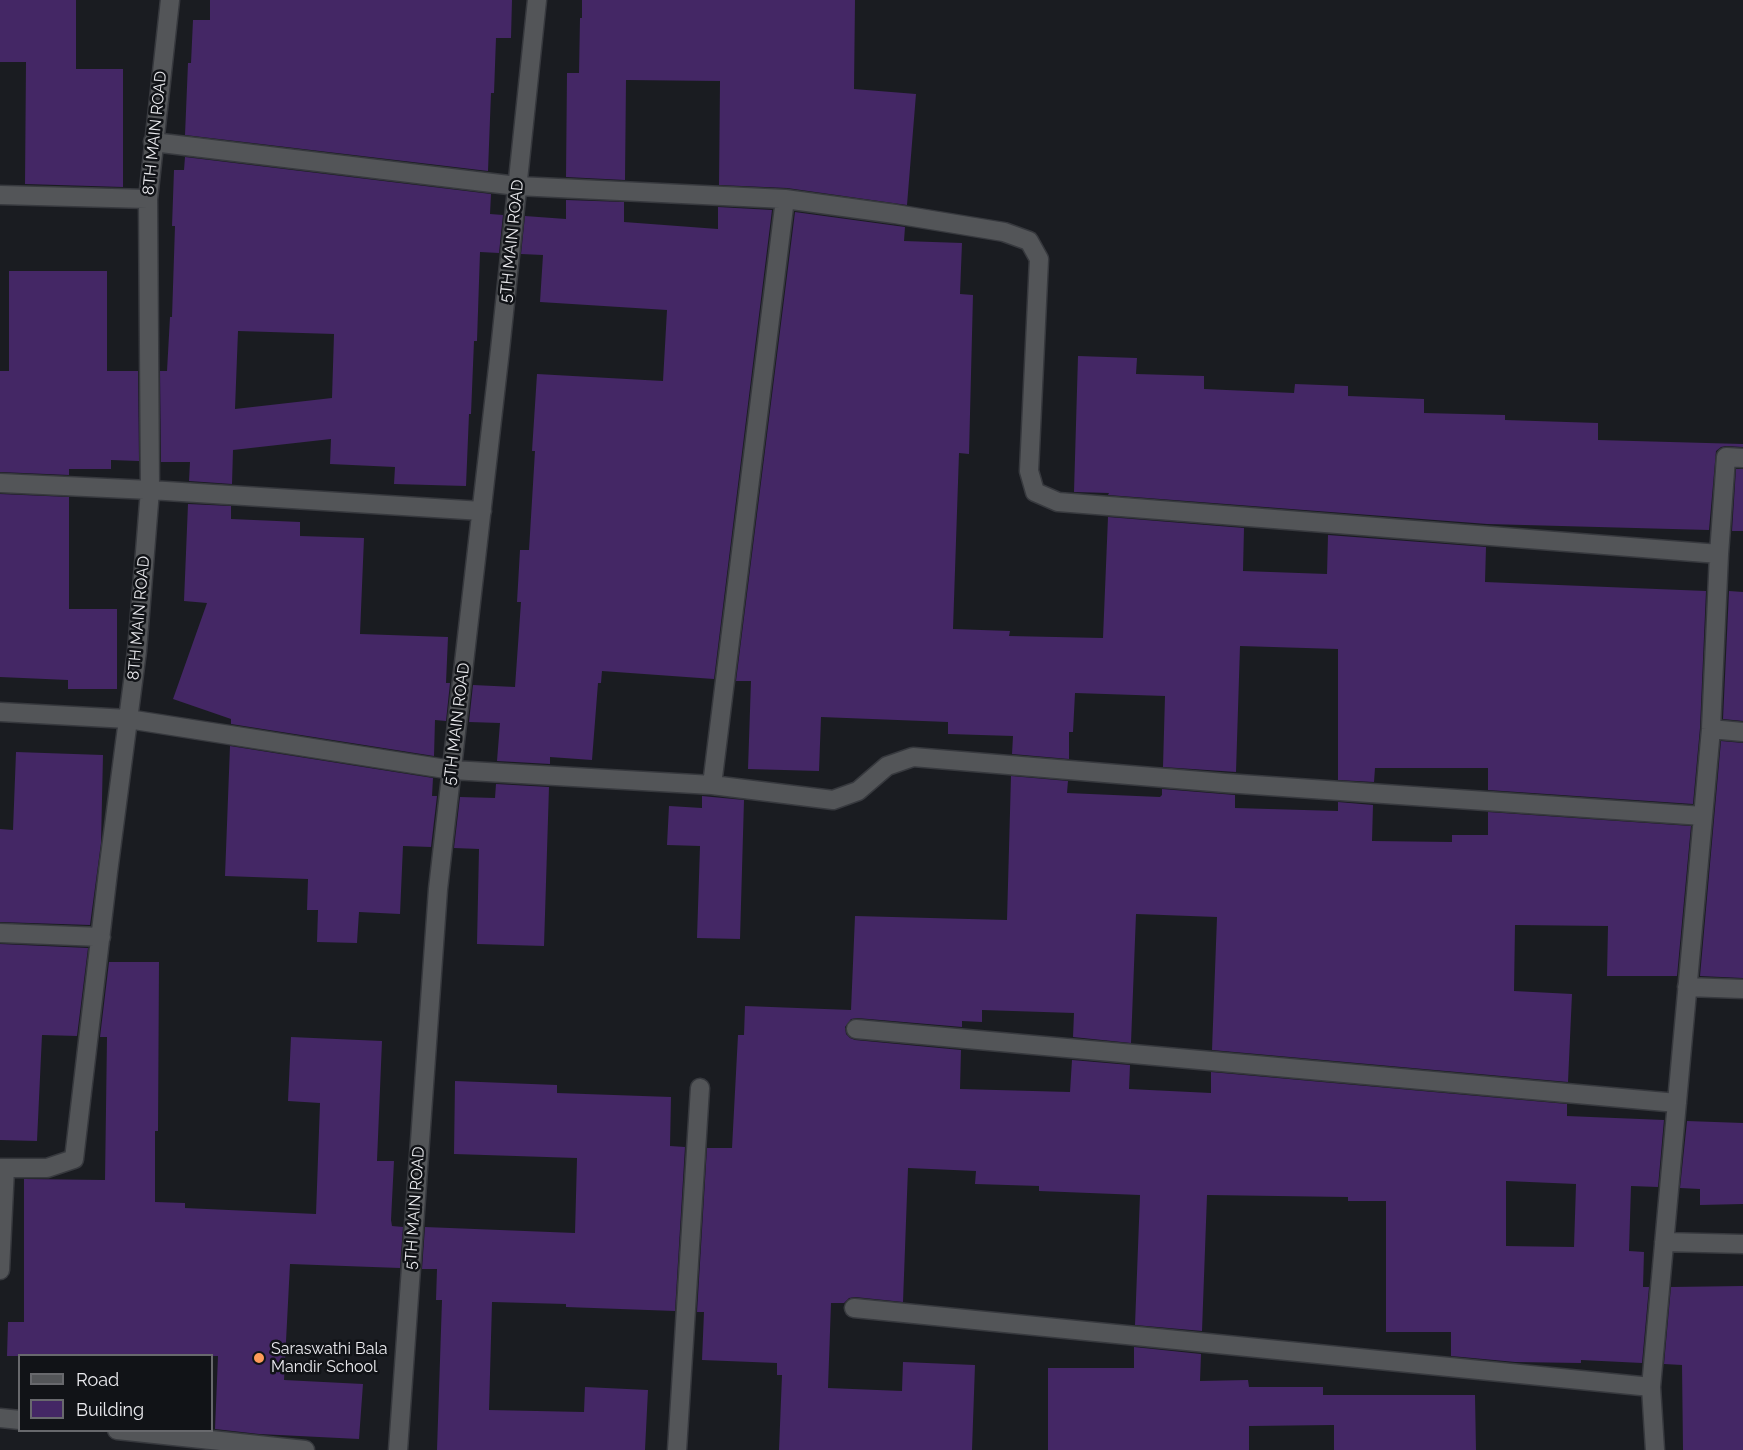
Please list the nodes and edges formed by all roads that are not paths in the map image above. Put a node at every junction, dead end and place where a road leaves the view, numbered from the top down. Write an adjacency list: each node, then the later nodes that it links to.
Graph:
1 (170, 0): 3 (street, 8TH MAIN ROAD)
2 (537, 0): 4 (street, 5TH MAIN ROAD)
3 (153, 142): 4 (street); 6 (street, 8TH MAIN ROAD)
4 (517, 186): 7 (street); 11 (street, 5TH MAIN ROAD)
5 (0, 195): 6 (street)
6 (147, 199): 10 (street, 8TH MAIN ROAD)
7 (784, 199): 12 (street); 18 (street)
8 (1743, 458): 12 (street)
9 (0, 483): 10 (street)
10 (150, 490): 11 (street); 14 (street, 8TH MAIN ROAD)
11 (482, 511): 17 (street, 5TH MAIN ROAD)
12 (1719, 554): 15 (street)
13 (0, 712): 14 (street)
14 (128, 719): 17 (street); 21 (street, 8TH MAIN ROAD)
15 (1711, 729): 16 (street); 19 (street)
16 (1743, 732)
17 (452, 770): 18 (street); 37 (street, 5TH MAIN ROAD)
18 (712, 785): 19 (street)
19 (1703, 816): 22 (street)
20 (0, 933): 21 (street)
21 (101, 937): 27 (street, 8TH MAIN ROAD)
22 (1688, 987): 23 (street); 26 (street)
23 (1743, 989)
24 (856, 1029): 26 (street)
25 (700, 1088): 38 (street)
26 (1677, 1103): 28 (street)
27 (3, 1168): 30 (street)
28 (1664, 1242): 29 (street); 32 (street)
29 (1743, 1244)
30 (0, 1270)
31 (854, 1308): 32 (street)
32 (1651, 1387): 39 (street)
33 (0, 1418): 34 (street)
34 (18, 1420)
35 (127, 1432): 36 (street)
36 (305, 1450)
37 (398, 1450)
38 (677, 1450)
39 (1654, 1450)

